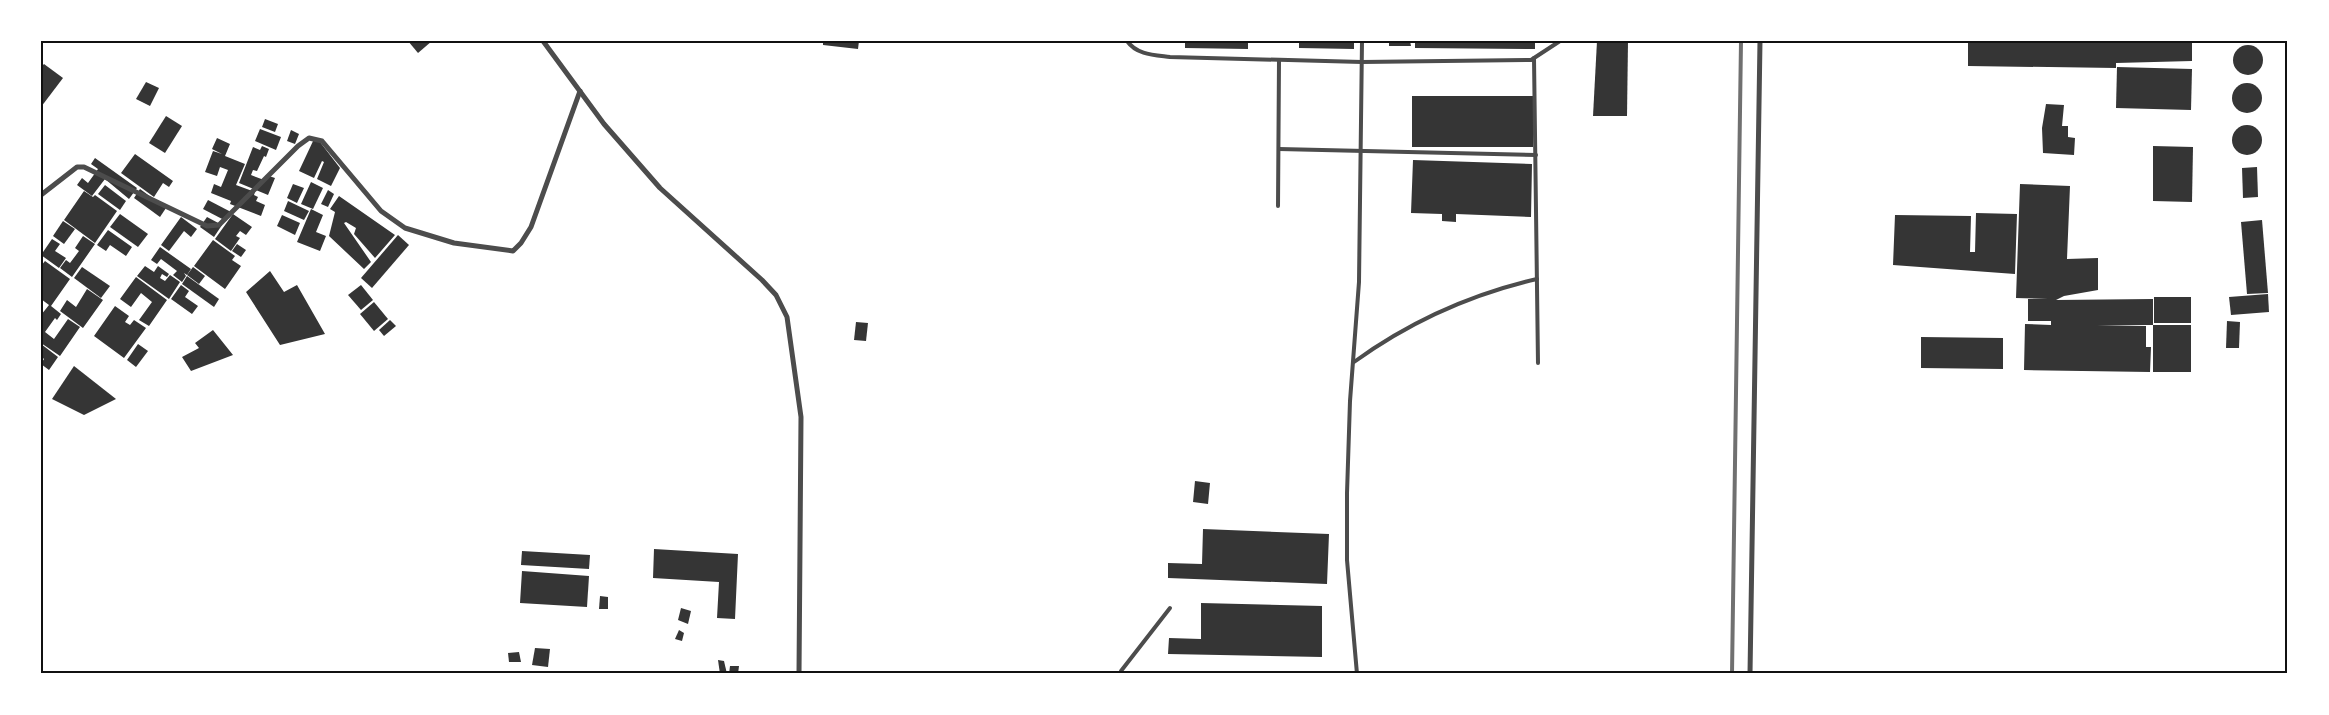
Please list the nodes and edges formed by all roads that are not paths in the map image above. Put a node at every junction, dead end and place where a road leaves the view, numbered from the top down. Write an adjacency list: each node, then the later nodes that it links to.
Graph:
1 (542, 41): 9 (street)
2 (1127, 41): 7 (lane)
3 (1362, 41): 8 (lane)
4 (1560, 41): 6 (lane)
5 (1760, 41): 22 (street)
6 (1534, 58): 8 (lane); 12 (lane)
7 (1279, 60): 8 (lane); 10 (lane)
8 (1362, 62): 11 (lane)
9 (580, 91): 13 (street); 19 (street)
10 (1279, 149): 11 (lane); 14 (lane)
11 (1360, 151): 12 (lane); 16 (lane)
12 (1536, 155): 15 (lane)
13 (41, 195)
14 (1278, 206)
15 (1536, 279): 16 (lane); 17 (lane)
16 (1354, 362): 21 (lane)
17 (1538, 363)
18 (1170, 608): 20 (lane)
19 (800, 674)
20 (1124, 674)
21 (1357, 674)
22 (1750, 674)

